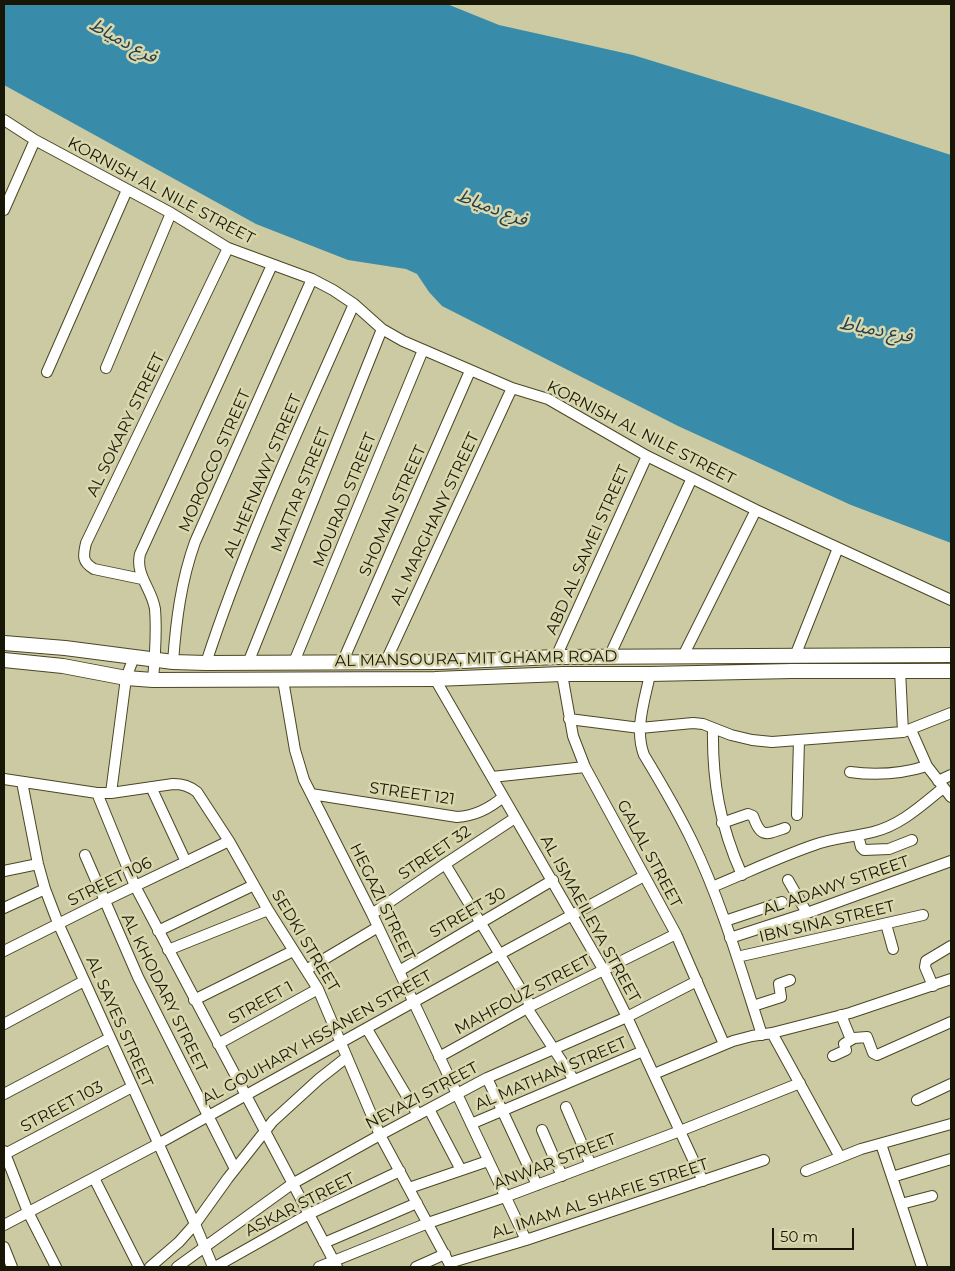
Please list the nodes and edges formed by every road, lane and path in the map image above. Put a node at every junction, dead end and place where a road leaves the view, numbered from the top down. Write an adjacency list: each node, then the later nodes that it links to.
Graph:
1 (4, 120): 2 (street, KORNISH AL NILE STREET)
2 (35, 140): 3 (street, KORNISH AL NILE STREET); 4 (street)
3 (127, 190): 5 (street, KORNISH AL NILE STREET); 14 (street)
4 (4, 210)
5 (171, 213): 6 (street, KORNISH AL NILE STREET); 12 (street)
6 (228, 248): 7 (street, KORNISH AL NILE STREET); 20 (street, AL SOKARY STREET)
7 (272, 265): 8 (street, KORNISH AL NILE STREET); 20 (street)
8 (312, 279): 9 (street, KORNISH AL NILE STREET); 31 (street, MOROCCO STREET)
9 (354, 304): 10 (street, KORNISH AL NILE STREET); 33 (street, AL HEFNAWY STREET)
10 (382, 329): 11 (street, KORNISH AL NILE STREET); 34 (street, MATTAR STREET)
11 (423, 350): 13 (street, KORNISH AL NILE STREET); 32 (street, MOURAD STREET)
12 (106, 368)
13 (470, 371): 15 (street, KORNISH AL NILE STREET); 35 (street, SHOMAN STREET)
14 (47, 372)
15 (512, 388): 16 (street, KORNISH AL NILE STREET); 36 (street, AL MARGHANY STREET)
16 (647, 456): 17 (street, KORNISH AL NILE STREET); 27 (street, ABD AL SAMEI STREET)
17 (692, 478): 18 (street, KORNISH AL NILE STREET); 28 (street)
18 (756, 510): 19 (street, KORNISH AL NILE STREET); 24 (street)
19 (838, 548): 21 (street, KORNISH AL NILE STREET); 25 (street)
20 (142, 579): 30 (street)
21 (951, 600)
22 (4, 642): 26 (main road, AL MANSOURA, MIT GHAMR ROAD)
23 (951, 655): 25 (main road, AL MANSOURA, MIT GHAMR ROAD)
24 (683, 656): 25 (main road, AL MANSOURA, MIT GHAMR ROAD); 28 (main road, AL MANSOURA, MIT GHAMR ROAD)
25 (795, 656)
26 (134, 657): 30 (main road, AL MANSOURA, MIT GHAMR ROAD); 41 (street)
27 (556, 657): 28 (main road, AL MANSOURA, MIT GHAMR ROAD); 36 (main road, AL MANSOURA, MIT GHAMR ROAD)
28 (608, 657)
29 (4, 660): 41 (main road, AL MANSOURA, MIT GHAMR ROAD)
30 (154, 660): 31 (main road, AL MANSOURA, MIT GHAMR ROAD); 43 (street)
31 (173, 662): 33 (main road, AL MANSOURA, MIT GHAMR ROAD)
32 (294, 662): 34 (main road, AL MANSOURA, MIT GHAMR ROAD); 35 (main road, AL MANSOURA, MIT GHAMR ROAD)
33 (206, 663): 34 (main road, AL MANSOURA, MIT GHAMR ROAD)
34 (248, 663)
35 (342, 663): 36 (main road, AL MANSOURA, MIT GHAMR ROAD)
36 (385, 663)
37 (900, 670): 38 (main road, AL MANSOURA, MIT GHAMR ROAD); 40 (main road, AL MANSOURA, MIT GHAMR ROAD); 49 (street)
38 (951, 671)
39 (562, 674): 40 (main road, AL MANSOURA, MIT GHAMR ROAD); 42 (main road, AL MANSOURA, MIT GHAMR ROAD); 46 (street, GALAL STREET)
40 (650, 674): 47 (street)
41 (126, 678): 43 (main road, AL MANSOURA, MIT GHAMR ROAD); 60 (street)
42 (435, 679): 44 (main road, AL MANSOURA, MIT GHAMR ROAD); 55 (street, AL ISMAEILEYA STREET)
43 (153, 680): 44 (main road, AL MANSOURA, MIT GHAMR ROAD)
44 (283, 680): 62 (street, HEGAZI STREET)
45 (951, 713): 49 (street)
46 (569, 719): 47 (street); 51 (street, GALAL STREET)
47 (640, 728): 48 (street); 84 (street)
48 (713, 728): 50 (street); 67 (street)
49 (907, 731): 50 (street); 52 (street)
50 (799, 740): 65 (street)
51 (585, 766): 55 (street); 79 (street, GALAL STREET)
52 (927, 766): 53 (street); 58 (street)
53 (850, 772)
54 (951, 775): 58 (street)
55 (492, 777): 63 (street, AL ISMAEILEYA STREET)
56 (4, 779): 57 (street)
57 (22, 782): 61 (street); 75 (street, AL SAYES STREET)
58 (941, 784): 64 (street); 69 (street)
59 (151, 787): 60 (street); 71 (street, SEDKI STREET); 74 (street)
60 (111, 792): 61 (street)
61 (97, 793): 83 (street)
62 (311, 794): 63 (street, STREET 121); 91 (street, HEGAZI STREET)
63 (503, 797): 66 (street, AL ISMAEILEYA STREET)
64 (951, 797)
65 (797, 815)
66 (515, 818): 76 (street, STREET 32); 80 (street, AL ISMAEILEYA STREET)
67 (722, 823): 68 (street); 78 (street)
68 (785, 828)
69 (858, 835): 70 (street); 78 (street)
70 (912, 840)
71 (229, 842): 74 (street, STREET 106); 82 (street, SEDKI STREET)
72 (85, 855): 86 (street, AL KHODARY STREET)
73 (951, 861): 90 (street, AL ADAWY STREET)
74 (186, 862): 83 (street, STREET 106)
75 (38, 864): 77 (street); 85 (street, AL SAYES STREET)
76 (444, 864): 91 (street, STREET 32); 96 (street)
77 (4, 871)
78 (742, 874): 84 (street)
79 (644, 876): 92 (street, AL GOUHARY HSSANEN STREET); 100 (street, GALAL STREET)
80 (553, 880): 92 (street, AL ISMAEILEYA STREET); 96 (street, STREET 30)
81 (788, 880): 90 (street)
82 (254, 885): 89 (street, SEDKI STREET); 99 (street)
83 (135, 886): 86 (street, STREET 106); 99 (street)
84 (712, 887): 94 (street)
85 (45, 889): 88 (street); 95 (street, AL SAYES STREET)
86 (104, 901): 95 (street, STREET 106); 152 (street, AL KHODARY STREET)
87 (782, 902): 94 (street)
88 (4, 908)
89 (268, 910): 104 (street); 105 (street, SEDKI STREET)
90 (807, 913): 101 (street, AL ADAWY STREET)
91 (372, 914): 98 (street, HEGAZI STREET)
92 (572, 914): 107 (street, AL GOUHARY HSSANEN STREET); 109 (street, AL ISMAEILEYA STREET)
93 (923, 915): 97 (street, IBN SINA STREET)
94 (725, 922): 101 (street)
95 (58, 923): 106 (street, STREET 106); 114 (street, AL SAYES STREET)
96 (481, 923): 107 (street); 111 (street, STREET 30)
97 (886, 924): 103 (street); 108 (street, IBN SINA STREET)
98 (378, 927): 110 (street); 111 (street, HEGAZI STREET)
99 (158, 931): 104 (street)
100 (676, 934): 109 (street, MAHFOUZ STREET); 115 (street, GALAL STREET)
101 (730, 938): 108 (street)
102 (951, 946): 116 (street)
103 (893, 949)
104 (168, 950): 118 (street)
105 (293, 951): 110 (street, SEDKI STREET); 118 (street)
106 (4, 952)
107 (500, 954): 119 (street, AL GOUHARY HSSANEN STREET); 121 (street)
108 (736, 958): 120 (street)
109 (603, 969): 121 (street, MAHFOUZ STREET); 123 (street, AL ISMAEILEYA STREET)
110 (306, 970): 117 (street, SEDKI STREET)
111 (399, 971): 119 (street, HEGAZI STREET)
112 (951, 979): 116 (street)
113 (790, 980): 120 (street)
114 (84, 981): 125 (street); 128 (street, AL SAYES STREET)
115 (697, 981): 123 (street, NEYAZI STREET); 132 (street, GALAL STREET)
116 (933, 986): 122 (street)
117 (318, 989): 130 (street, STREET 1); 131 (street, SEDKI STREET)
118 (194, 1000): 130 (street)
119 (413, 1002): 126 (street, AL GOUHARY HSSANEN STREET); 137 (street, HEGAZI STREET)
120 (753, 1006): 127 (street)
121 (529, 1007): 133 (street); 137 (street, MAHFOUZ STREET)
122 (840, 1015): 127 (street); 129 (street)
123 (627, 1017): 133 (street, NEYAZI STREET); 134 (street, AL ISMAEILEYA STREET)
124 (951, 1022): 129 (street)
125 (4, 1024)
126 (367, 1029): 131 (street, AL GOUHARY HSSANEN STREET); 151 (street)
127 (767, 1034): 132 (street); 141 (street)
128 (110, 1038): 143 (street, AL SAYES STREET); 144 (street)
129 (854, 1038): 135 (street)
130 (218, 1044): 146 (street)
131 (341, 1044): 136 (street, SEDKI STREET); 146 (street, AL GOUHARY HSSANEN STREET)
132 (724, 1044): 138 (street)
133 (554, 1049): 139 (street, NEYAZI STREET); 140 (street)
134 (643, 1051): 138 (street, AL ISMAEILEYA STREET); 140 (street, AL MATHAN STREET)
135 (833, 1056)
136 (347, 1057): 156 (street); 158 (street, SEDKI STREET)
137 (439, 1057): 145 (street, HEGAZI STREET)
138 (654, 1074): 157 (street, AL ISMAEILEYA STREET)
139 (487, 1078): 145 (street, NEYAZI STREET); 150 (street)
140 (574, 1080): 150 (street, AL MATHAN STREET)
141 (800, 1082): 157 (street, ANWAR STREET); 162 (street)
142 (951, 1084): 147 (street)
143 (132, 1087): 159 (street, AL SAYES STREET); 161 (street, STREET 103)
144 (4, 1094)
145 (456, 1094): 149 (street, NEYAZI STREET); 153 (street, HEGAZI STREET)
146 (247, 1095): 152 (street, AL GOUHARY HSSANEN STREET); 156 (street)
147 (917, 1100)
148 (566, 1107): 166 (street)
149 (429, 1109): 151 (street, NEYAZI STREET); 168 (street)
150 (502, 1111): 153 (street, AL MATHAN STREET); 176 (street)
151 (418, 1115): 158 (street, NEYAZI STREET)
152 (207, 1117): 159 (street, AL GOUHARY HSSANEN STREET); 167 (street, AL KHODARY STREET)
153 (471, 1124): 165 (street, HEGAZI STREET)
154 (951, 1124): 160 (street)
155 (542, 1130): 171 (street)
156 (265, 1131): 167 (street); 175 (street)
157 (680, 1131): 166 (street, ANWAR STREET); 174 (street, AL ISMAEILEYA STREET)
158 (380, 1135): 170 (street, SEDKI STREET); 175 (street, NEYAZI STREET)
159 (158, 1144): 173 (street, AL GOUHARY HSSANEN STREET); 185 (street, AL SAYES STREET)
160 (881, 1144): 162 (street); 172 (street)
161 (4, 1152): 182 (street)
162 (840, 1157): 169 (street)
163 (764, 1160): 174 (street, AL IMAM AL SHAFIE STREET)
164 (951, 1160): 172 (street)
165 (488, 1161): 168 (street); 179 (street, HEGAZI STREET)
166 (591, 1165): 171 (street, ANWAR STREET)
167 (235, 1169): 185 (street)
168 (461, 1170): 177 (street)
169 (806, 1171)
170 (400, 1172): 177 (street, SEDKI STREET); 183 (street, ASKAR STREET)
171 (562, 1176): 176 (street, ANWAR STREET)
172 (892, 1177): 181 (street)
173 (94, 1178): 182 (street, AL GOUHARY HSSANEN STREET); 195 (street)
174 (703, 1182): 187 (street, AL IMAM AL SHAFIE STREET)
175 (292, 1184): 183 (street); 190 (street, NEYAZI STREET)
176 (537, 1185): 179 (street, ANWAR STREET)
177 (409, 1188): 180 (street, SEDKI STREET)
178 (932, 1196): 181 (street)
179 (506, 1198): 184 (street, ANWAR STREET); 187 (street, HEGAZI STREET)
180 (417, 1203): 184 (street, SEDKI STREET); 188 (street)
181 (901, 1204): 201 (street)
182 (28, 1212): 186 (street, AL GOUHARY HSSANEN STREET); 194 (street)
183 (309, 1214): 188 (street); 198 (street, ASKAR STREET)
184 (428, 1223): 191 (street, SEDKI STREET); 192 (street, ANWAR STREET)
185 (195, 1224): 190 (street, AL SAYES STREET); 196 (street)
186 (4, 1225)
187 (526, 1240): 191 (street, AL IMAM AL SHAFIE STREET)
188 (324, 1244): 192 (street)
189 (4, 1247): 193 (street)
190 (204, 1247): 197 (street, NEYAZI STREET); 198 (street, AL SAYES STREET)
191 (448, 1261): 200 (street, AL IMAM AL SHAFIE STREET)
192 (335, 1264): 199 (street, ANWAR STREET)
193 (12, 1267)
194 (56, 1267)
195 (139, 1267)
196 (150, 1267)
197 (177, 1267)
198 (214, 1267)
199 (319, 1267)
200 (416, 1267)
201 (922, 1267)

